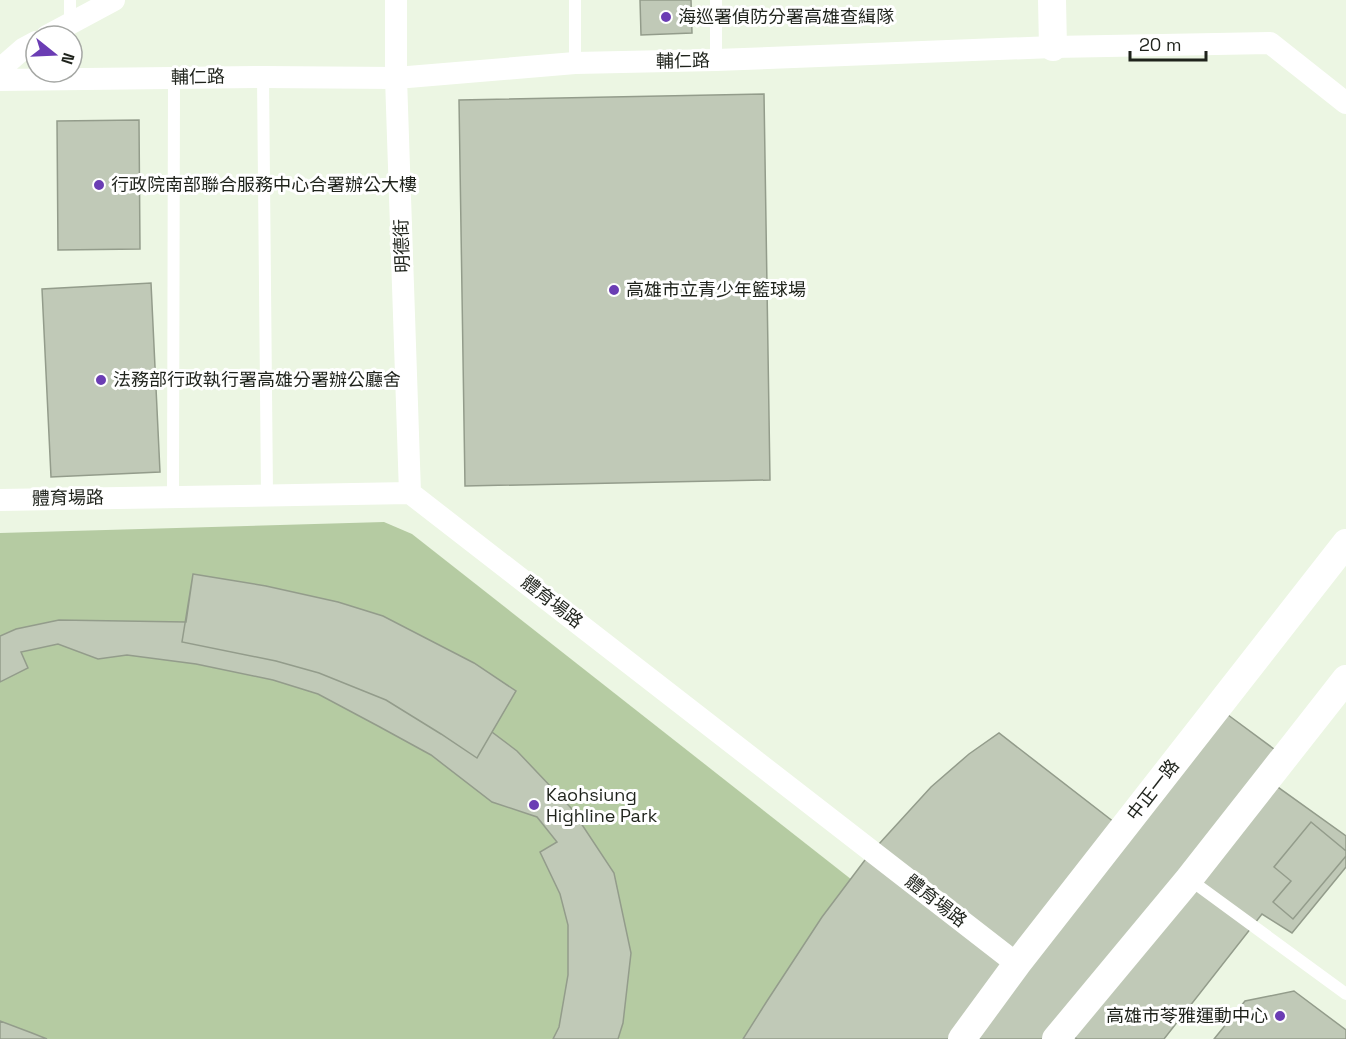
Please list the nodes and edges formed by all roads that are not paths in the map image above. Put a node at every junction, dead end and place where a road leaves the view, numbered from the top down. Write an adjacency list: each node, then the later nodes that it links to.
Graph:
1 (70, 0): 7 (lane)
2 (114, 0): 7 (street)
3 (396, 0): 15 (street, 明德街)
4 (575, 0): 11 (lane)
5 (716, 0): 10 (lane)
6 (1052, 0): 8 (street)
7 (70, 24)
8 (1053, 47): 10 (street, 輔仁路); 17 (street, 輔仁路)
9 (24, 48): 12 (street)
10 (716, 60): 11 (street, 輔仁路)
11 (575, 63): 15 (street, 輔仁路)
12 (0, 69)
13 (263, 77): 14 (street, 輔仁路); 15 (street, 輔仁路); 19 (lane)
14 (174, 78): 16 (street, 輔仁路); 20 (lane)
15 (396, 78): 18 (street, 明德街)
16 (0, 80)
17 (1346, 103)
18 (410, 493): 19 (street, 體育場路); 25 (street, 體育場路)
19 (267, 494): 20 (street, 體育場路)
20 (173, 496): 21 (street, 體育場路)
21 (0, 500)
22 (1346, 543): 25 (street, 中正一路)
23 (1346, 678): 24 (street)
24 (1189, 879): 26 (lane); 28 (street)
25 (1017, 964): 27 (street, 中正一路)
26 (1346, 994)
27 (962, 1039)
28 (1056, 1039)

